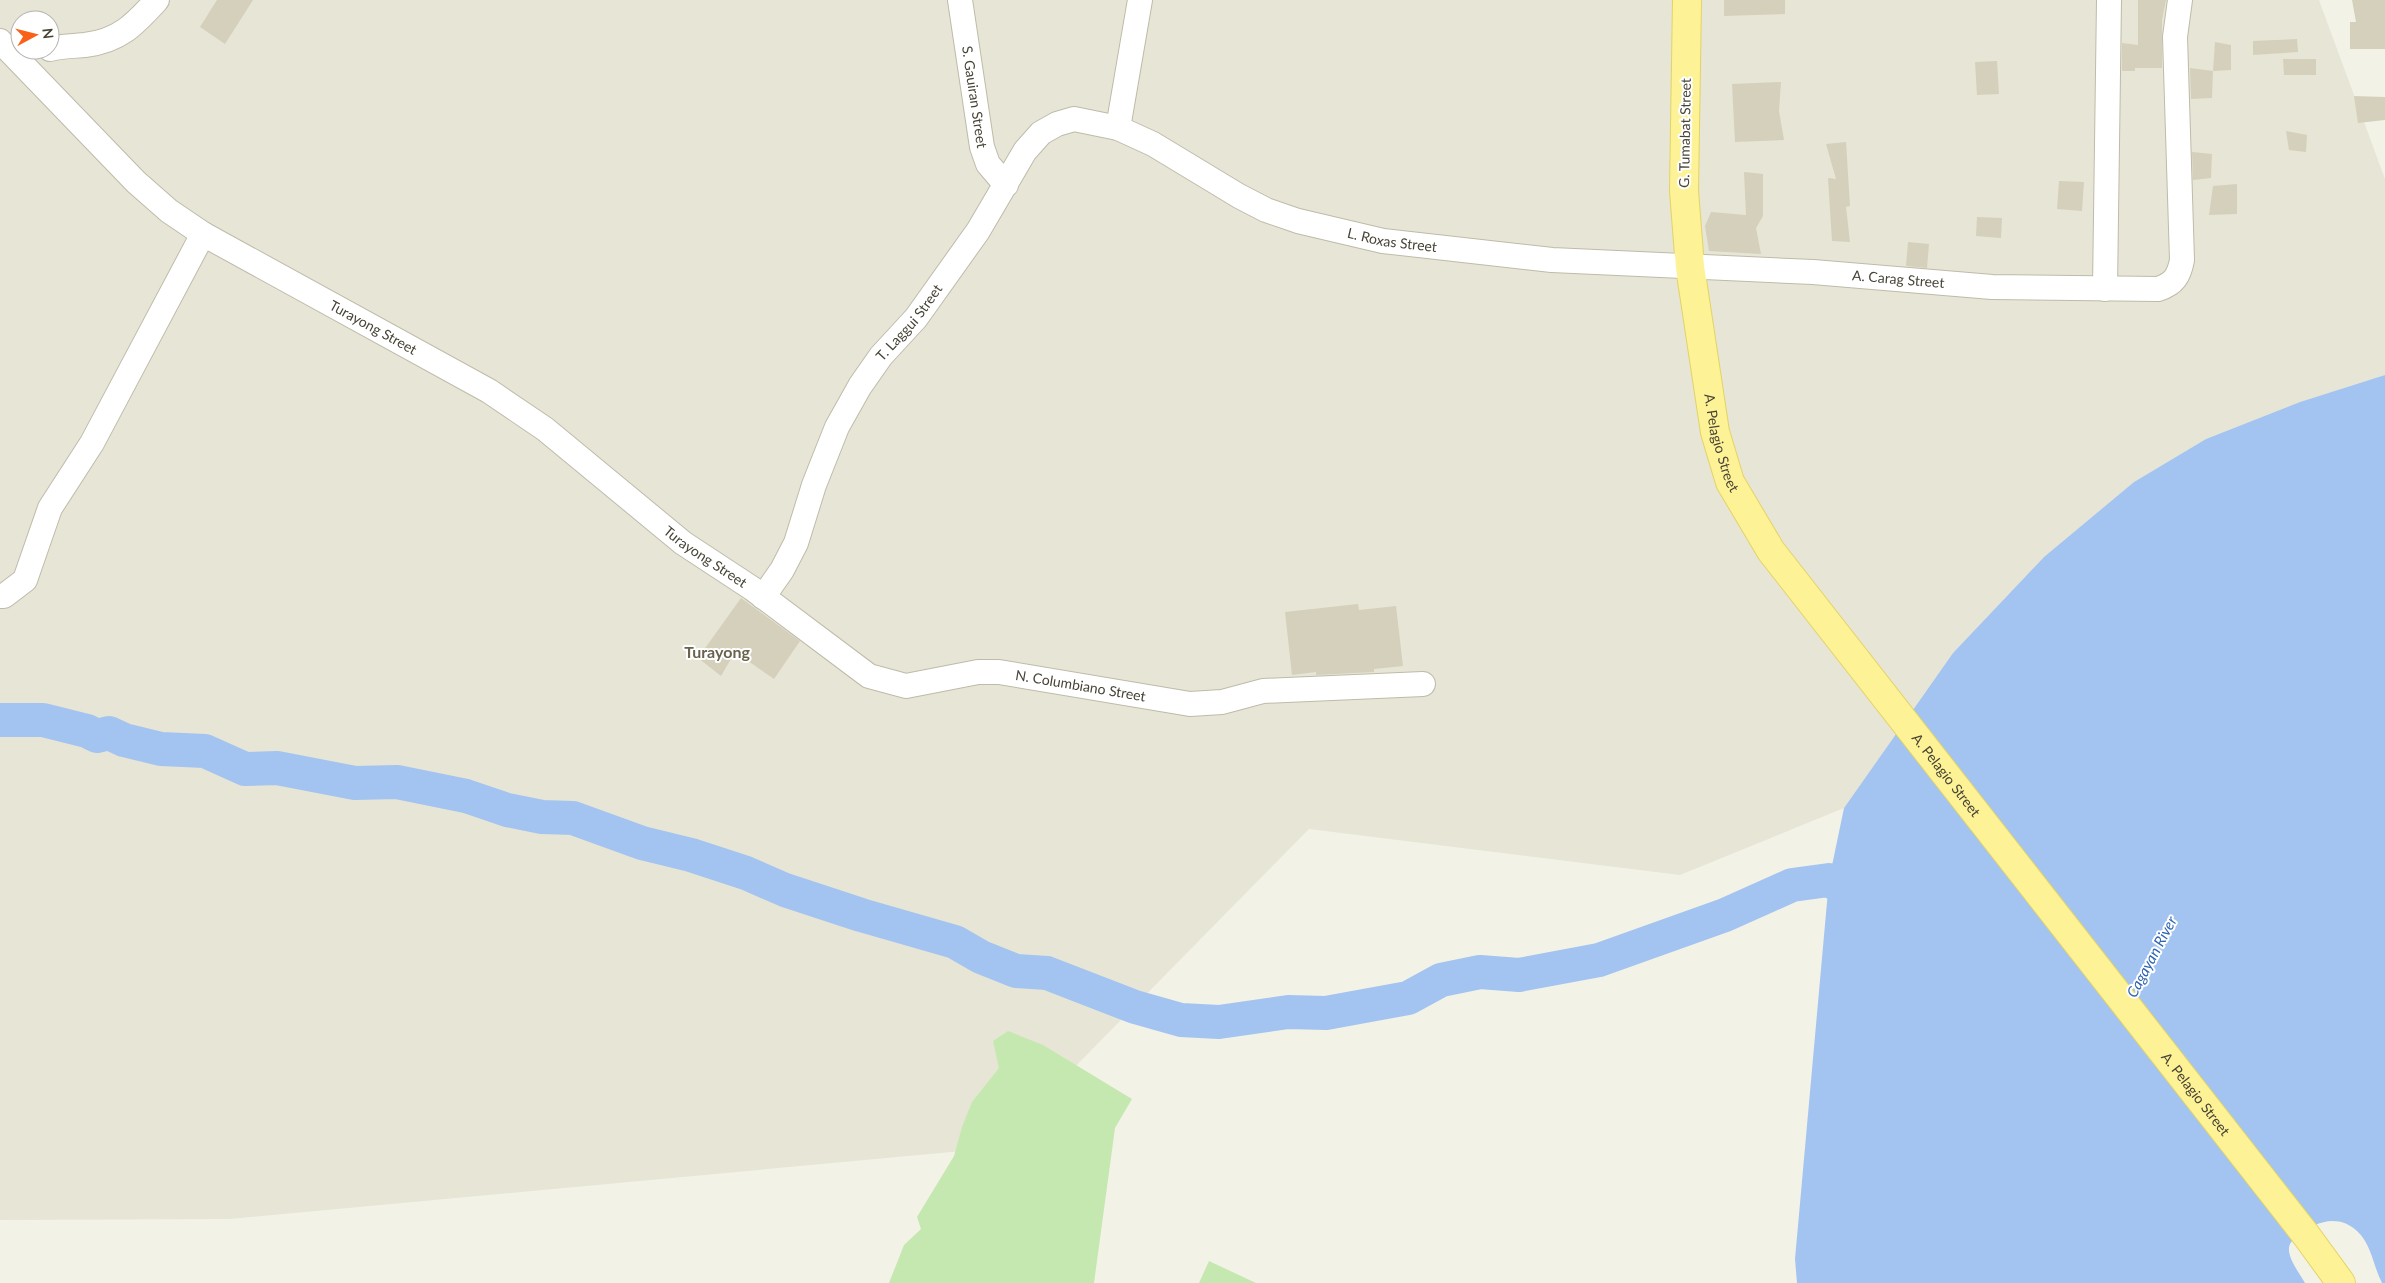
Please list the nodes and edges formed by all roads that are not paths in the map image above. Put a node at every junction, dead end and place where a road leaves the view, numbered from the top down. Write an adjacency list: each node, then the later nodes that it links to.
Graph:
1 (157, 0): 8 (street)
2 (960, 0): 12 (street, S. Gauiran Street)
3 (1140, 0): 11 (street)
4 (1687, 0): 14 (main road, G. Tumabat Street)
5 (2109, 0): 15 (street)
6 (2180, 0): 15 (street, A. Carag Street)
7 (0, 42): 10 (street, Turayong Street)
8 (60, 47)
9 (32, 60): 10 (street)
10 (25, 65): 13 (street, Turayong Street)
11 (1118, 128): 12 (street, T. Laggui Street); 14 (street, L. Roxas Street)
12 (1006, 185): 17 (street, T. Laggui Street)
13 (204, 234): 16 (street); 17 (street, Turayong Street)
14 (1690, 267): 15 (street, A. Carag Street); 19 (main road, A. Pelagio Street)
15 (2105, 289)
16 (0, 596)
17 (763, 597): 18 (street, N. Columbiano Street)
18 (1423, 684)
19 (2341, 1283)

